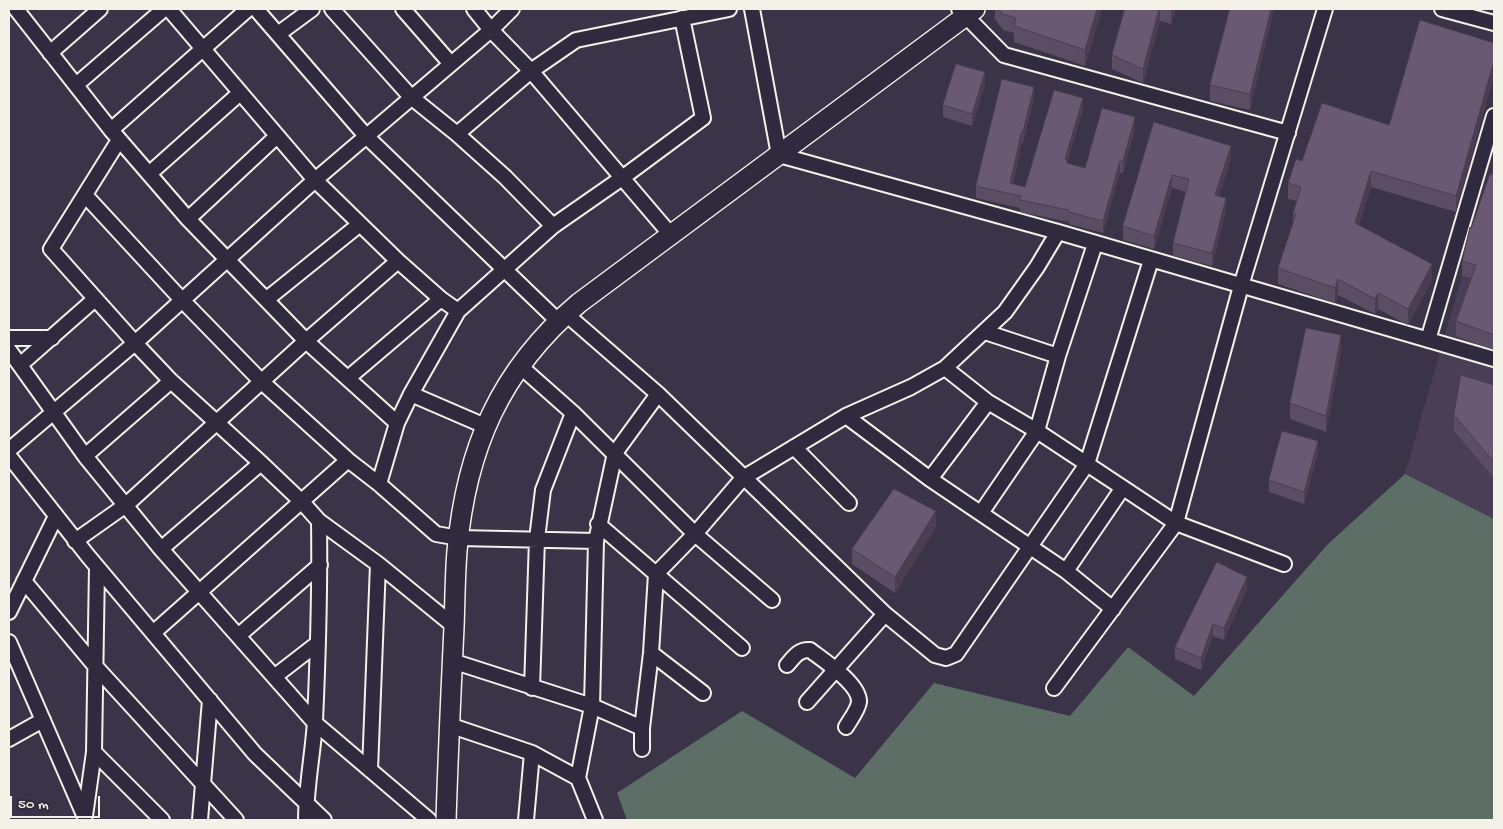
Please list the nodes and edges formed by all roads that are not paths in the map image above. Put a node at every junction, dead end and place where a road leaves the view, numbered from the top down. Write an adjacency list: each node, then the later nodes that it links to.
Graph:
1 (16, 9): 22 (street)
2 (100, 9): 22 (street)
3 (164, 9): 25 (street)
4 (169, 9): 21 (street)
5 (248, 9): 21 (street)
6 (256, 9): 20 (street)
7 (312, 9): 20 (street)
8 (332, 9): 27 (street)
9 (404, 9): 23 (street)
10 (474, 9): 19 (street)
11 (512, 9): 19 (street)
12 (729, 9): 17 (street)
13 (752, 9): 34 (street)
14 (1325, 9): 29 (street)
15 (1442, 9): 18 (street)
16 (967, 11): 29 (street); 34 (street)
17 (682, 18): 24 (street); 36 (street)
18 (1494, 23)
19 (491, 30): 23 (street); 24 (street)
20 (278, 34): 33 (street)
21 (203, 49): 26 (street); 31 (street)
22 (50, 53): 25 (street)
23 (451, 64): 27 (street)
24 (531, 71): 30 (street); 36 (street)
25 (76, 84): 31 (street)
26 (240, 93): 32 (street); 35 (street)
27 (412, 97): 30 (street); 33 (street)
28 (1494, 116): 59 (street)
29 (1288, 133): 49 (street)
30 (457, 134): 41 (street)
31 (115, 135): 35 (street); 38 (street)
32 (277, 136): 37 (street); 39 (street)
33 (366, 136): 37 (street); 48 (street)
34 (779, 155): 42 (street); 43 (street)
35 (149, 174): 39 (street)
36 (622, 178): 41 (street); 43 (street)
37 (315, 180): 40 (street); 45 (street)
38 (85, 195): 50 (street); 53 (street)
39 (188, 219): 45 (street)
40 (360, 224): 47 (street); 51 (street)
41 (553, 226): 48 (street)
42 (1058, 232): 44 (street); 56 (street)
43 (671, 235): 55 (street)
44 (1095, 244): 46 (street); 63 (street)
45 (227, 259): 51 (street); 53 (street)
46 (1151, 260): 49 (street); 88 (street)
47 (398, 261): 52 (street); 60 (street)
48 (504, 268): 54 (street); 55 (street)
49 (1241, 286): 59 (street); 99 (street)
50 (95, 299): 58 (street); 61 (street)
51 (267, 299): 60 (street)
52 (441, 299): 54 (street); 68 (street)
53 (182, 300): 61 (street); 70 (street)
54 (458, 311): 71 (street)
55 (563, 318): 66 (street); 72 (street)
56 (985, 332): 63 (street); 67 (street)
57 (9, 338): 58 (street)
58 (52, 338): 65 (street)
59 (1428, 340): 64 (street)
60 (306, 341): 68 (street); 70 (street)
61 (135, 343): 69 (street); 74 (street)
62 (9, 350): 65 (street)
63 (1058, 356): 80 (street)
64 (1494, 360)
65 (20, 365): 74 (street)
66 (520, 366): 75 (street); 79 (street)
67 (945, 368): 73 (street); 76 (street)
68 (348, 378): 78 (street)
69 (171, 381): 77 (street); 85 (street)
70 (262, 382): 77 (street); 86 (street)
71 (411, 394): 78 (street); 79 (street)
72 (658, 394): 83 (street); 89 (street)
73 (988, 402): 80 (street); 90 (street)
74 (54, 413): 82 (street); 85 (street)
75 (573, 413): 83 (street); 103 (street)
76 (846, 416): 81 (street); 90 (street)
77 (217, 423): 87 (street); 95 (street)
78 (398, 423): 91 (street)
79 (485, 426): 102 (street)
80 (1037, 431): 88 (street); 96 (street)
81 (794, 447): 89 (street); 94 (street)
82 (9, 450)
83 (615, 453): 100 (street); 101 (street)
84 (9, 456): 97 (street)
85 (85, 456): 95 (street)
86 (348, 460): 91 (street); 93 (street)
87 (261, 463): 93 (street); 107 (street)
88 (1087, 464): 92 (street); 106 (street)
89 (743, 478): 101 (street); 119 (street)
90 (930, 480): 96 (street)
91 (379, 484): 102 (street)
92 (1122, 489): 99 (street); 112 (street)
93 (302, 502): 98 (street); 115 (street)
94 (849, 503)
95 (126, 505): 104 (street); 107 (street)
96 (981, 513): 106 (street)
97 (56, 516): 104 (street); 114 (street)
98 (319, 521): 108 (street); 110 (street)
99 (1176, 522): 109 (street); 117 (street)
100 (598, 524): 105 (street); 113 (street)
101 (695, 534): 113 (street); 116 (street)
102 (459, 538): 103 (street); 120 (street)
103 (537, 539): 105 (street); 132 (street)
104 (75, 541): 111 (street)
105 (596, 541): 137 (street)
106 (1030, 547): 112 (street); 119 (street)
107 (161, 549): 115 (street)
108 (378, 564): 120 (street); 147 (street)
109 (1284, 564)
110 (320, 565): 122 (street); 124 (street)
111 (97, 567): 121 (street); 129 (street)
112 (1066, 571): 117 (street)
113 (656, 574): 125 (street); 126 (street)
114 (24, 582): 118 (street); 129 (street)
115 (198, 591): 121 (street); 122 (street)
116 (772, 600)
117 (1113, 609): 133 (street)
118 (9, 612)
119 (885, 614): 130 (street)
120 (454, 626): 127 (street)
121 (152, 632): 135 (street)
122 (238, 636): 131 (street)
123 (9, 642): 138 (street)
124 (318, 643): 131 (street); 139 (street)
125 (742, 648)
126 (651, 653): 134 (street); 142 (street)
127 (452, 661): 132 (street); 140 (street)
128 (787, 665): 130 (street)
129 (96, 668): 145 (street); 149 (street)
130 (836, 670): 136 (street); 141 (street)
131 (274, 677): 139 (street)
132 (532, 688): 137 (street)
133 (1054, 688)
134 (703, 693)
135 (210, 700): 149 (street); 150 (street)
136 (807, 702)
137 (592, 706): 142 (street); 148 (street)
138 (43, 720): 143 (street); 151 (street)
139 (315, 723): 147 (street); 150 (street)
140 (449, 725): 146 (street); 158 (street)
141 (846, 726)
142 (642, 728): 144 (street)
143 (9, 740)
144 (642, 749)
145 (94, 752): 151 (street); 152 (street)
146 (532, 753): 148 (street); 159 (street)
147 (370, 770): 157 (street)
148 (578, 778): 160 (street)
149 (204, 786): 153 (street); 154 (street)
150 (306, 803): 155 (street); 156 (street)
151 (86, 818)
152 (162, 820)
153 (200, 820)
154 (236, 820)
155 (306, 820)
156 (324, 820)
157 (429, 820)
158 (446, 820)
159 (526, 820)
160 (596, 820)

